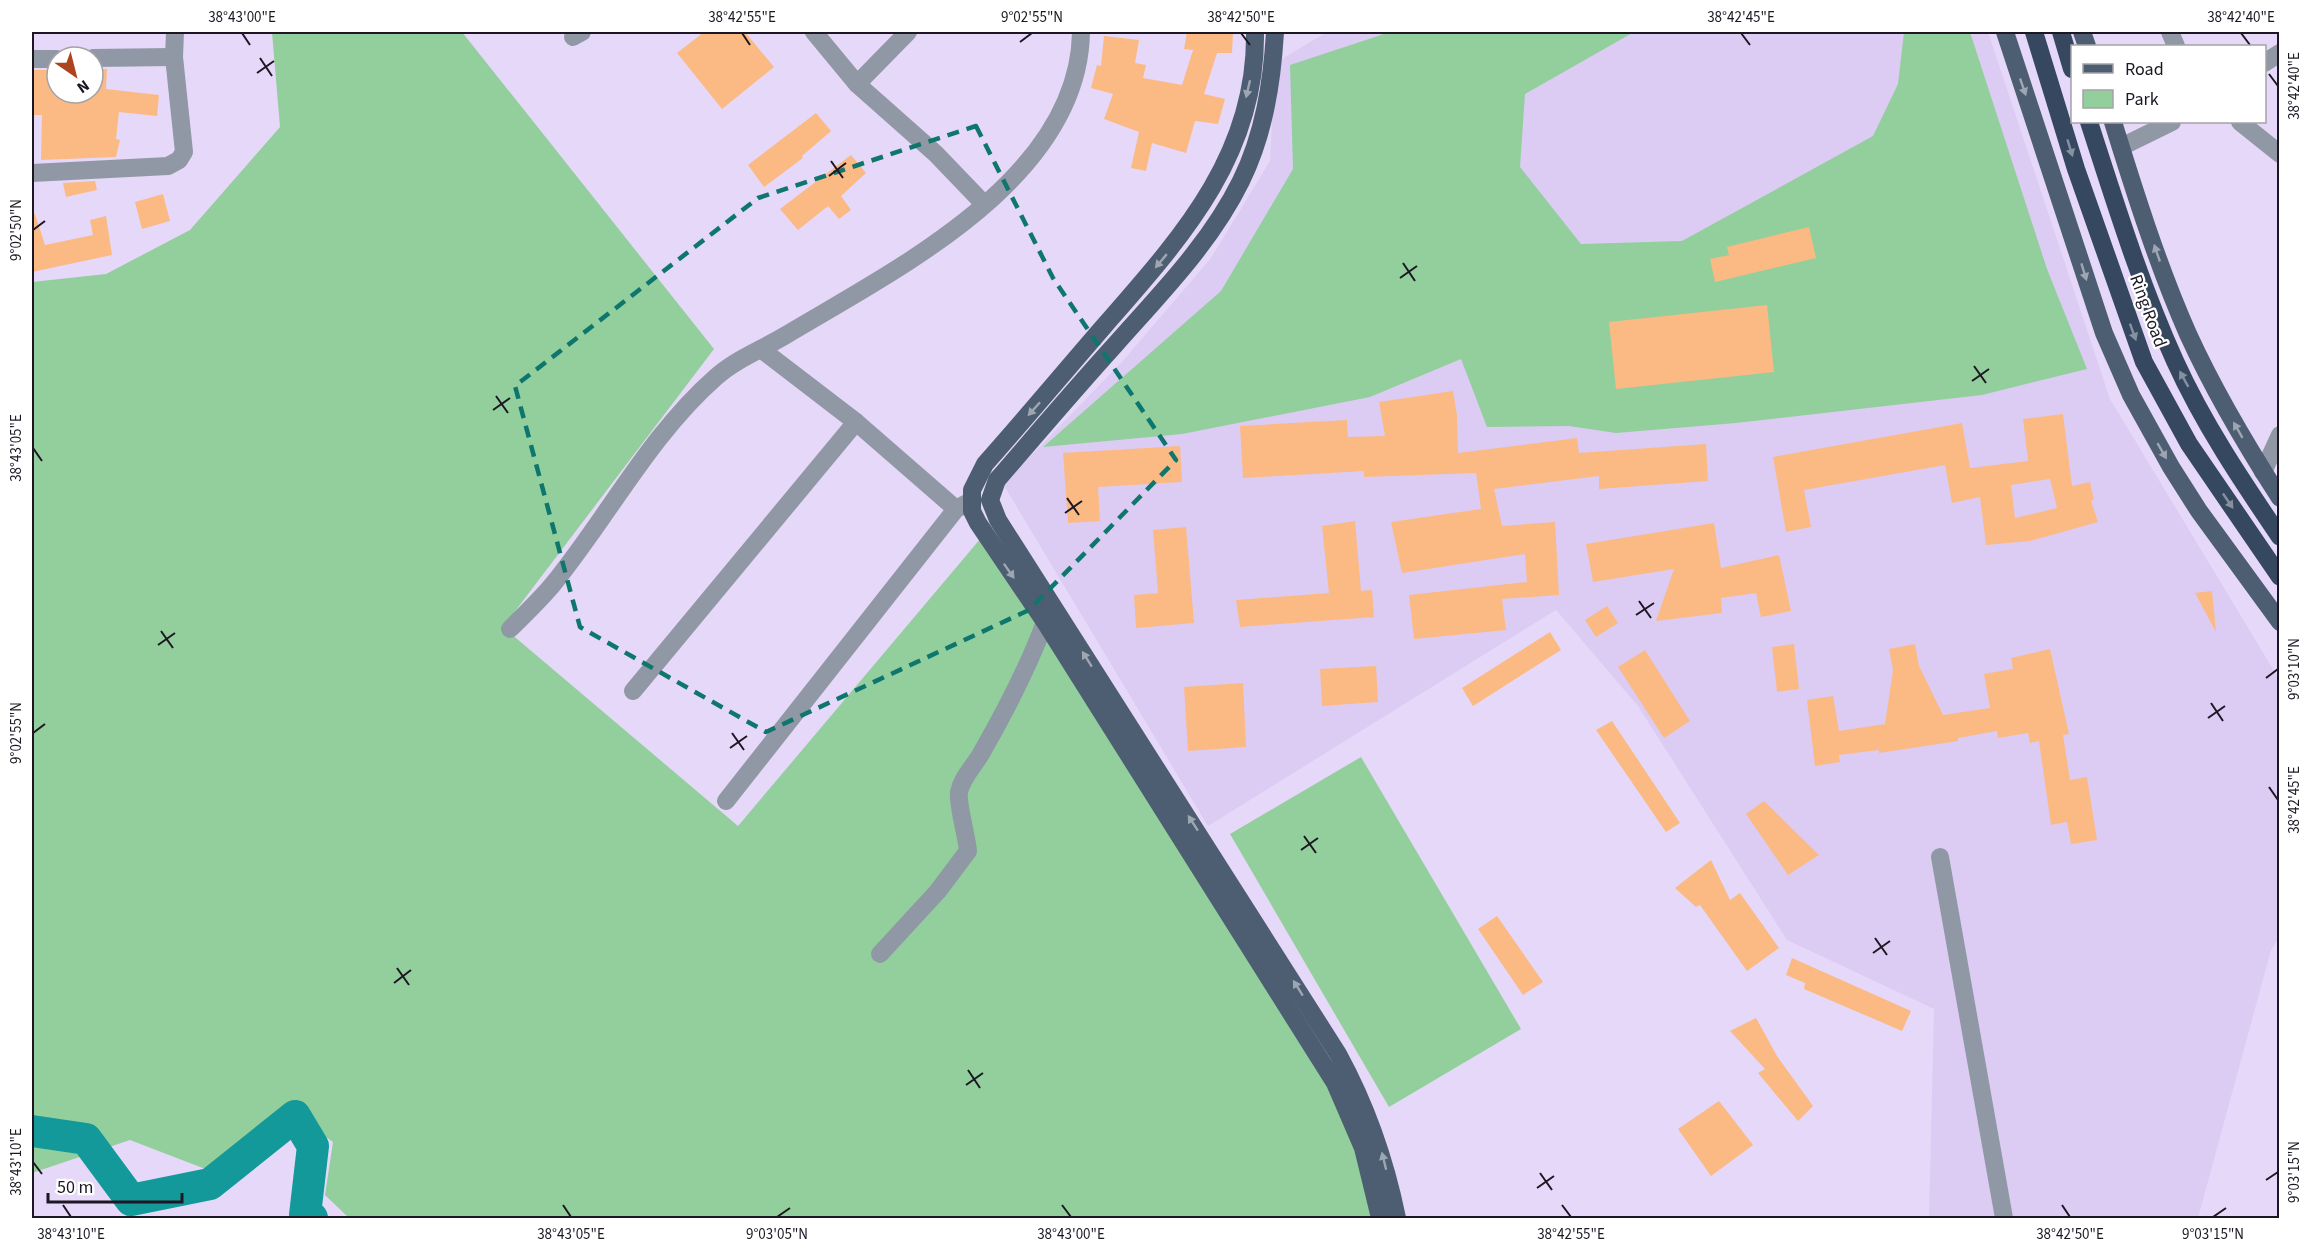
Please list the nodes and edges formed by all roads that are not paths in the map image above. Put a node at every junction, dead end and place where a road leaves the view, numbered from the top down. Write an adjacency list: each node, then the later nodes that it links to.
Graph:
1 (175, 32): 11 (street)
2 (813, 32): 15 (street)
3 (908, 32): 15 (street)
4 (1081, 32): 23 (street)
5 (1255, 32): 29 (main road, one-way to 29)
6 (1275, 32): 40 (main road, one-way to 6)
7 (2005, 32): 33 (main road, one-way to 33)
8 (2034, 32): 31 (highway, Ring Road, one-way to 31)
9 (2061, 32): 14 (highway)
10 (2280, 53): 13 (street)
11 (174, 57): 12 (street); 22 (street)
12 (105, 58)
13 (2266, 62)
14 (2071, 63)
15 (857, 84): 23 (street)
16 (2090, 123): 30 (highway, Ring Road, one-way to 16)
17 (2113, 123): 20 (main road)
18 (2170, 123): 20 (street)
19 (2241, 123): 21 (street)
20 (2121, 147): 27 (main road, one-way to 20)
21 (2280, 154)
22 (32, 173)
23 (984, 204): 24 (street)
24 (762, 350): 25 (street); 34 (street)
25 (856, 422): 29 (street); 35 (street)
26 (2280, 435): 27 (street)
27 (2264, 472): 28 (main road)
28 (2280, 498)
29 (963, 505): 32 (main road, one-way to 32); 36 (street)
30 (2280, 537)
31 (2280, 577)
32 (1045, 622): 38 (street); 39 (main road)
33 (2280, 622)
34 (510, 629)
35 (633, 691)
36 (726, 801)
37 (1940, 857): 41 (street)
38 (880, 954)
39 (1380, 1218)
40 (1397, 1218)
41 (2004, 1218)

